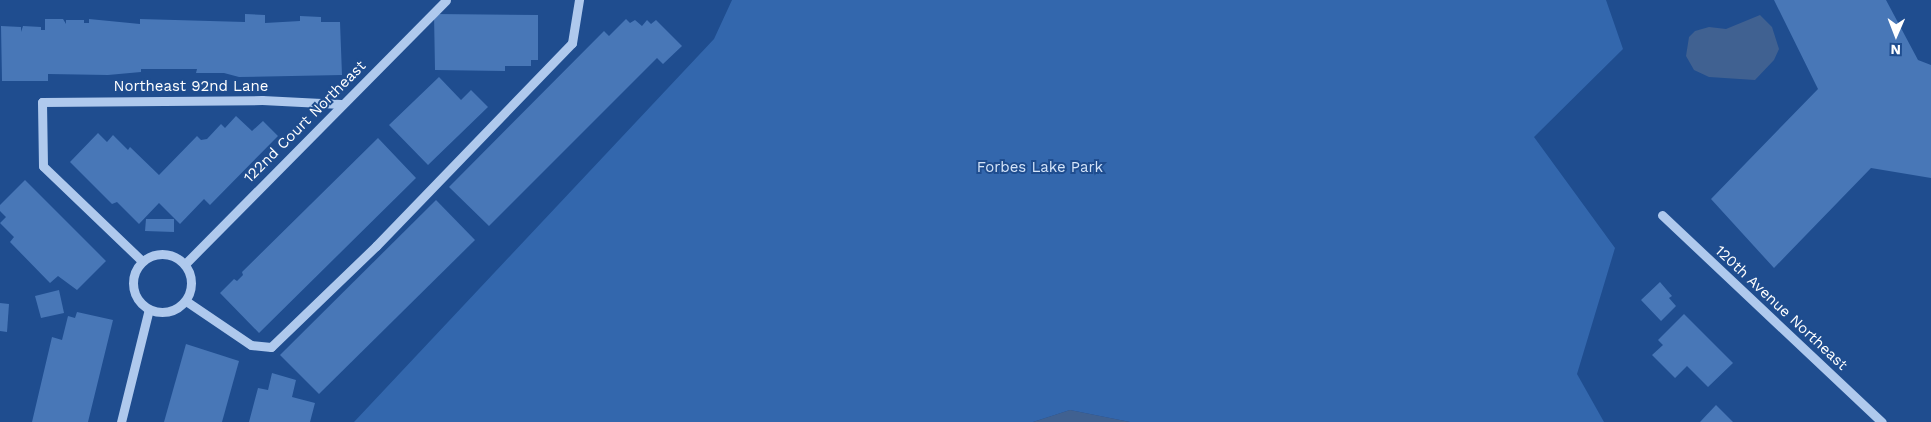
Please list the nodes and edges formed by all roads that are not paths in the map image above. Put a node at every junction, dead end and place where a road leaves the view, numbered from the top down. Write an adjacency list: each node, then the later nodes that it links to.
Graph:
1 (446, 0): 3 (street, 122nd Court Northeast)
2 (579, 0): 7 (street)
3 (341, 104): 5 (street, Northeast 92nd Lane); 6 (street, 122nd Court Northeast)
4 (1662, 215): 10 (street, 120th Avenue Northeast)
5 (142, 261): 6 (street); 8 (street)
6 (185, 264): 7 (street)
7 (186, 301): 8 (street)
8 (149, 309): 9 (street)
9 (121, 422)
10 (1882, 422)

